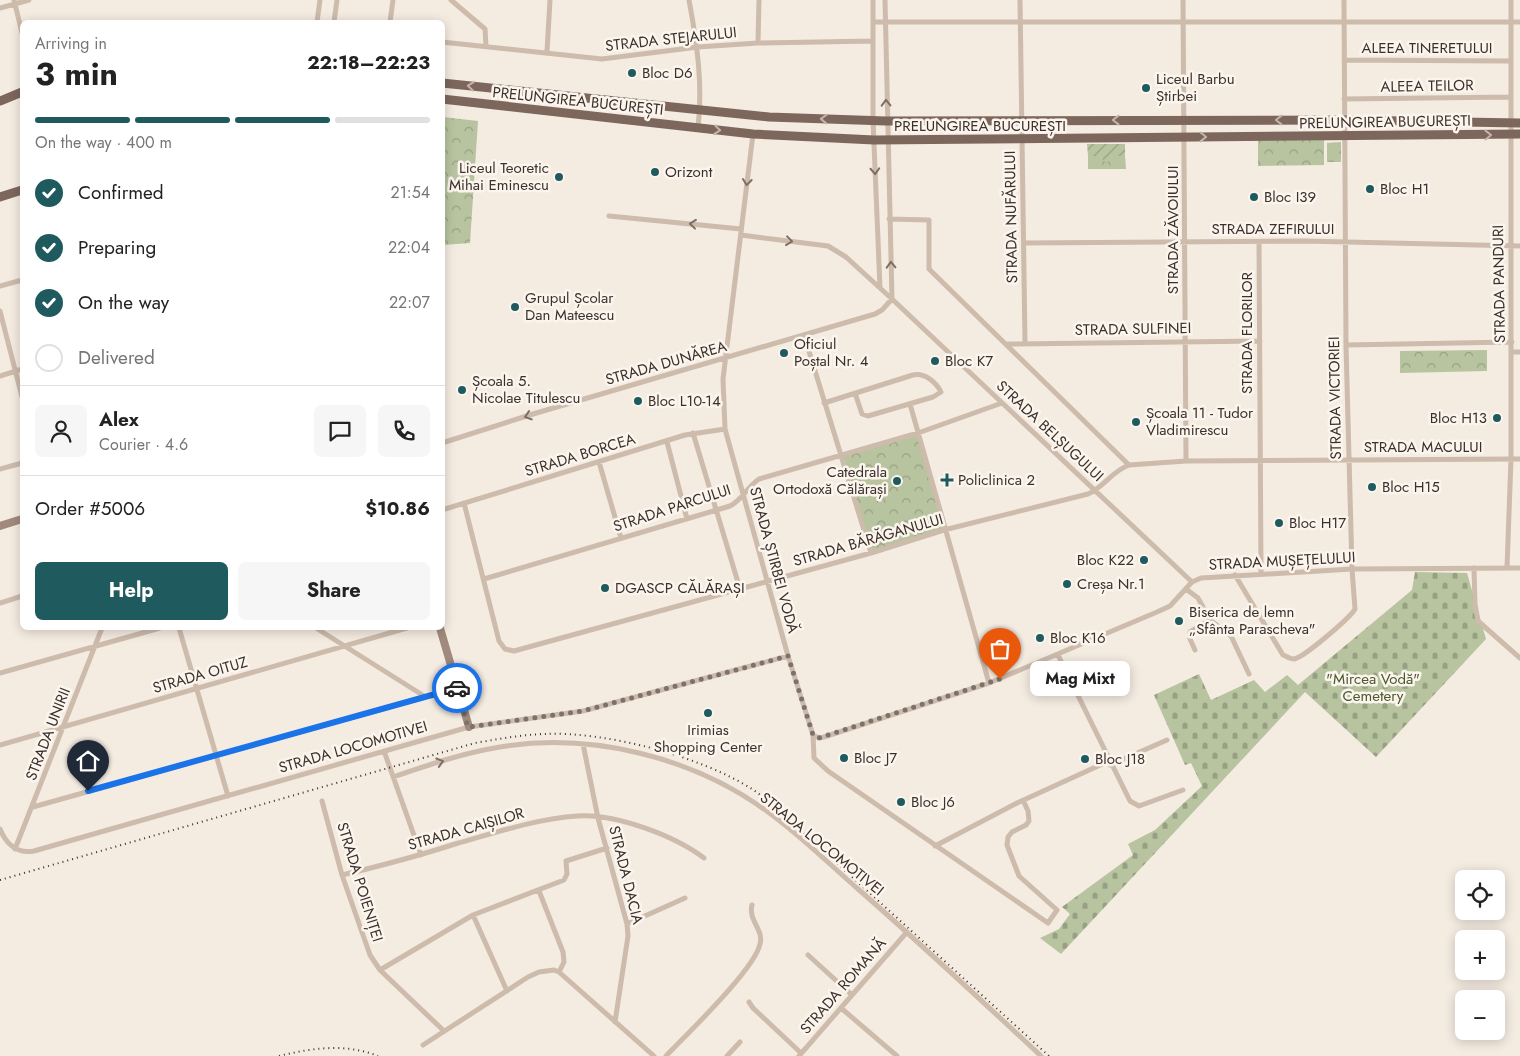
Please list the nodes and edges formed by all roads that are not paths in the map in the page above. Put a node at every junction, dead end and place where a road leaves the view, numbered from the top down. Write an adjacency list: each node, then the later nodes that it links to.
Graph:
1 (29, 0): 15 (street)
2 (320, 0): 17 (street)
3 (337, 0): 18 (street)
4 (393, 0): 19 (street)
5 (451, 0): 31 (street)
6 (550, 0): 33 (street)
7 (689, 0): 32 (street)
8 (759, 0): 30 (street)
9 (873, 0): 23 (street)
10 (885, 0): 24 (street)
11 (1020, 0): 22 (street, STRADA NUFĂRULUI)
12 (1183, 0): 20 (street, STRADA ZĂVOIULUI)
13 (1344, 0): 21 (street, STRADA VICTORIEI)
14 (1511, 0): 25 (street, STRADA PANDURI)
15 (14, 2): 16 (street); 27 (street)
16 (0, 8)
17 (317, 20)
18 (334, 20)
19 (390, 20)
20 (1183, 20): 21 (street); 22 (street); 44 (street, STRADA ZĂVOIULUI)
21 (1344, 20): 25 (street); 34 (street, STRADA VICTORIEI)
22 (1021, 21): 24 (street); 47 (street, STRADA NUFĂRULUI)
23 (873, 22): 24 (street); 28 (street)
24 (885, 22): 46 (street, one-way to 24)
25 (1511, 22): 26 (street); 35 (street, STRADA PANDURI)
26 (1520, 22)
27 (20, 25)
28 (873, 41): 30 (street, STRADA STEJARULUI); 43 (street)
29 (445, 42): 31 (street, STRADA STEJARULUI)
30 (758, 43): 32 (street, STRADA STEJARULUI)
31 (486, 46): 33 (street, STRADA STEJARULUI)
32 (698, 47): 33 (street, STRADA STEJARULUI); 42 (street)
33 (547, 52)
34 (1344, 60): 35 (street, ALEEA TINERETULUI); 40 (street, STRADA VICTORIEI)
35 (1510, 61): 38 (street, STRADA PANDURI)
36 (445, 83): 42 (main road, PRELUNGIREA BUCUREȘTI, one-way to 36)
37 (20, 93): 41 (main road)
38 (1510, 97): 40 (street, ALEEA TEILOR); 48 (street, STRADA PANDURI)
39 (445, 99): 49 (main road, PRELUNGIREA BUCUREȘTI)
40 (1344, 99): 45 (street, STRADA VICTORIEI)
41 (0, 101)
42 (700, 111): 43 (main road, PRELUNGIREA BUCUREȘTI, one-way to 42); 49 (street)
43 (873, 120): 46 (main road, PRELUNGIREA BUCUREȘTI); 54 (street)
44 (1184, 120): 45 (main road, PRELUNGIREA BUCUREȘTI, one-way to 44); 47 (main road, PRELUNGIREA BUCUREȘTI, one-way to 47); 53 (street, STRADA ZĂVOIULUI)
45 (1345, 120): 48 (main road, PRELUNGIREA BUCUREȘTI); 52 (street, STRADA VICTORIEI)
46 (886, 121): 47 (main road, PRELUNGIREA BUCUREȘTI); 55 (street)
47 (1022, 121): 56 (street, STRADA NUFĂRULUI)
48 (1515, 123): 51 (street, STRADA PANDURI)
49 (698, 128): 50 (main road, PRELUNGIREA BUCUREȘTI, one-way to 50)
50 (753, 134): 54 (main road, PRELUNGIREA BUCUREȘTI); 61 (street, STRADA ȘTIRBEI VODĂ, one-way to 61)
51 (1515, 134): 52 (main road, PRELUNGIREA BUCUREȘTI, one-way to 51); 66 (street, STRADA PANDURI)
52 (1346, 136): 53 (main road, PRELUNGIREA BUCUREȘTI, one-way to 52); 64 (street, STRADA VICTORIEI)
53 (1185, 137): 56 (main road, PRELUNGIREA BUCUREȘTI); 62 (street, STRADA ZĂVOIULUI)
54 (874, 140): 55 (main road, PRELUNGIREA BUCUREȘTI); 70 (street, one-way to 70)
55 (887, 140): 56 (main road, PRELUNGIREA BUCUREȘTI); 60 (street)
56 (1023, 140): 65 (street, STRADA NUFĂRULUI)
57 (20, 191): 58 (main road)
58 (0, 197)
59 (609, 216): 61 (street, STRADA BELȘUGULUI, one-way to 59)
60 (889, 219): 71 (street, one-way to 60); 77 (street)
61 (741, 232): 70 (street, STRADA BELȘUGULUI, one-way to 70); 82 (street, STRADA ȘTIRBEI VODĂ)
62 (1185, 242): 63 (street, STRADA ZEFIRULUI); 65 (street, STRADA ZEFIRULUI); 74 (street, STRADA ZĂVOIULUI)
63 (1259, 242): 64 (street, STRADA ZEFIRULUI); 75 (street, STRADA FLORILOR)
64 (1345, 242): 66 (street, STRADA ZEFIRULUI); 79 (street, STRADA VICTORIEI)
65 (1025, 243): 78 (street, STRADA NUFĂRULUI)
66 (1511, 246): 67 (street, STRADA ZEFIRULUI); 76 (street, STRADA PANDURI)
67 (1520, 246)
68 (20, 281): 69 (street)
69 (0, 286)
70 (880, 288): 71 (street, STRADA BELȘUGULUI)
71 (892, 299): 73 (street, STRADA DUNĂREA); 89 (street, STRADA BELȘUGULUI)
72 (0, 311): 84 (street)
73 (804, 335): 82 (street, STRADA DUNĂREA); 88 (street)
74 (1186, 341): 75 (street, STRADA SULFINEI); 78 (street, STRADA SULFINEI); 100 (street, STRADA ZĂVOIULUI)
75 (1260, 341): 101 (street, STRADA FLORILOR)
76 (1512, 342): 79 (street); 80 (street, STRADA PANDURI)
77 (1008, 344): 78 (street, STRADA SULFINEI); 104 (street)
78 (1025, 344)
79 (1346, 345): 99 (street, STRADA VICTORIEI)
80 (1512, 352): 81 (street); 97 (street, STRADA PANDURI)
81 (1520, 352)
82 (726, 359): 91 (street, STRADA ȘTIRBEI VODĂ); 94 (street, STRADA DUNĂREA, one-way to 94)
83 (20, 370): 84 (street)
84 (16, 371): 85 (street); 86 (street)
85 (0, 376)
86 (20, 388)
87 (855, 394): 88 (street); 90 (street); 90 (street)
88 (824, 403): 96 (street)
89 (1002, 403): 93 (street, STRADA PARCULUI); 106 (street, STRADA BELȘUGULUI)
90 (910, 404): 93 (street)
91 (725, 429): 92 (street, STRADA BORCEA); 107 (street, STRADA ȘTIRBEI VODĂ)
92 (693, 433): 95 (street, STRADA BORCEA); 110 (street)
93 (918, 433): 96 (street, STRADA PARCULUI); 114 (street)
94 (445, 442)
95 (667, 442): 102 (street, STRADA BORCEA); 111 (street)
96 (840, 457): 107 (street, STRADA PARCULUI); 116 (street)
97 (1511, 459): 98 (street, STRADA MACULUI); 99 (street, STRADA MACULUI); 118 (street, STRADA PANDURI)
98 (1520, 459)
99 (1349, 460): 101 (street, STRADA MACULUI); 120 (street, STRADA VICTORIEI)
100 (1186, 461): 101 (street, STRADA MACULUI); 104 (street, STRADA MACULUI)
101 (1261, 461): 121 (street, STRADA FLORILOR)
102 (598, 462): 108 (street, STRADA BORCEA); 115 (street)
103 (20, 463): 105 (street)
104 (1129, 465): 106 (street, STRADA MACULUI)
105 (0, 469)
106 (1096, 490): 114 (street, STRADA BĂRĂGANULUI); 125 (street, STRADA BELȘUGULUI)
107 (744, 497): 110 (street, STRADA PARCULUI); 124 (street, STRADA ȘTIRBEI VODĂ)
108 (464, 503): 109 (street, STRADA BORCEA); 123 (street, STRADA BĂRĂGANULUI)
109 (445, 509)
110 (716, 510): 111 (street, STRADA PARCULUI); 126 (street)
111 (687, 519): 115 (street, STRADA PARCULUI)
112 (20, 520): 113 (main road)
113 (0, 526)
114 (944, 530): 116 (street, STRADA BĂRĂGANULUI); 145 (street)
115 (621, 538): 123 (street, STRADA PARCULUI)
116 (870, 553): 124 (street, STRADA BĂRĂGANULUI)
117 (1474, 568): 118 (street, STRADA MUȘEȚELULUI); 120 (street, STRADA MUȘEȚELULUI); 142 (street)
118 (1507, 568): 119 (street, STRADA MUȘEȚELULUI)
119 (1520, 568)
120 (1352, 569): 121 (street, STRADA MUȘEȚELULUI); 122 (street, STRADA VICTORIEI)
121 (1261, 573): 122 (street, STRADA MUȘEȚELULUI)
122 (1235, 575): 125 (street, STRADA MUȘEȚELULUI)
123 (484, 579): 126 (street, STRADA BĂRĂGANULUI)
124 (767, 581): 126 (street, STRADA BĂRĂGANULUI); 141 (street, STRADA ȘTIRBEI VODĂ)
125 (1192, 582): 127 (street, STRADA MUȘEȚELULUI)
126 (740, 589)
127 (1186, 589): 130 (street); 140 (street, STRADA MUȘEȚELULUI)
128 (20, 597): 129 (street)
129 (0, 603)
130 (1210, 620): 139 (street); 144 (street)
131 (101, 630): 138 (street, STRADA UNIRII)
132 (153, 630): 138 (street)
133 (180, 630): 147 (street)
134 (319, 630): 137 (street)
135 (400, 630): 137 (street, STRADA OITUZ)
136 (441, 630): 146 (main road)
137 (347, 646): 147 (street, STRADA OITUZ); 148 (street)
138 (95, 647): 143 (street); 149 (street, STRADA UNIRII)
139 (1195, 650)
140 (1058, 655): 145 (street, STRADA MUȘEȚELULUI); 157 (street)
141 (788, 656): 150 (street, STRADA LOCOMOTIVEI); 151 (street, STRADA ȘTIRBEI VODĂ)
142 (1520, 658)
143 (0, 672)
144 (1249, 674)
145 (989, 683): 151 (street, STRADA MUȘEȚELULUI)
146 (457, 688): 148 (street); 150 (main road)
147 (196, 689): 149 (street, STRADA OITUZ); 156 (street)
148 (424, 696): 156 (street)
149 (63, 727): 154 (street, STRADA OITUZ); 163 (street, STRADA UNIRII)
150 (468, 727): 155 (street, STRADA LOCOMOTIVEI)
151 (813, 735): 166 (street, STRADA ȘTIRBEI VODĂ)
152 (1167, 740): 157 (street)
153 (583, 744): 158 (street, STRADA LOCOMOTIVEI, one-way to 153); 164 (street, STRADA DACIA); 177 (street, STRADA LOCOMOTIVEI)
154 (0, 745)
155 (384, 751): 158 (street); 160 (street, STRADA LOCOMOTIVEI)
156 (215, 755): 160 (street); 163 (street)
157 (1110, 763): 159 (street); 161 (street)
158 (393, 777): 169 (street)
159 (1183, 790)
160 (228, 796): 168 (street, STRADA LOCOMOTIVEI)
161 (1023, 800): 166 (street); 166 (street, STRADA ȘTIRBEI VODĂ)
162 (322, 801): 171 (street, STRADA POIENIȚEI)
163 (33, 807): 168 (street, STRADA UNIRII)
164 (598, 818): 167 (street, STRADA DACIA); 169 (street, STRADA CAIȘILOR); 170 (street, STRADA CAIȘILOR)
165 (0, 829): 168 (street)
166 (935, 846)
167 (607, 848): 172 (street); 176 (street, STRADA DACIA)
168 (15, 849)
169 (421, 855): 171 (street, STRADA CAIȘILOR)
170 (704, 858)
171 (342, 875): 179 (street, STRADA POIENIȚEI)
172 (539, 891): 175 (street); 180 (street)
173 (685, 898): 176 (street)
174 (752, 905): 191 (street)
175 (473, 915): 179 (street); 181 (street)
176 (627, 924): 185 (street, STRADA DACIA)
177 (907, 932): 182 (street, STRADA ROMANĂ); 194 (street, STRADA LOCOMOTIVEI)
178 (808, 955): 182 (street)
179 (380, 970): 186 (street, STRADA POIENIȚEI)
180 (559, 972): 181 (street); 185 (street)
181 (507, 990): 186 (street)
182 (852, 995): 184 (street, STRADA ROMANĂ)
183 (749, 1002): 189 (street)
184 (841, 1008): 189 (street, STRADA ROMANĂ); 193 (street)
185 (615, 1022): 190 (street)
186 (444, 1031): 188 (street)
187 (740, 1042): 192 (street)
188 (423, 1045)
189 (800, 1054)
190 (654, 1056)
191 (666, 1056)
192 (727, 1056)
193 (897, 1056)
194 (1041, 1056)

